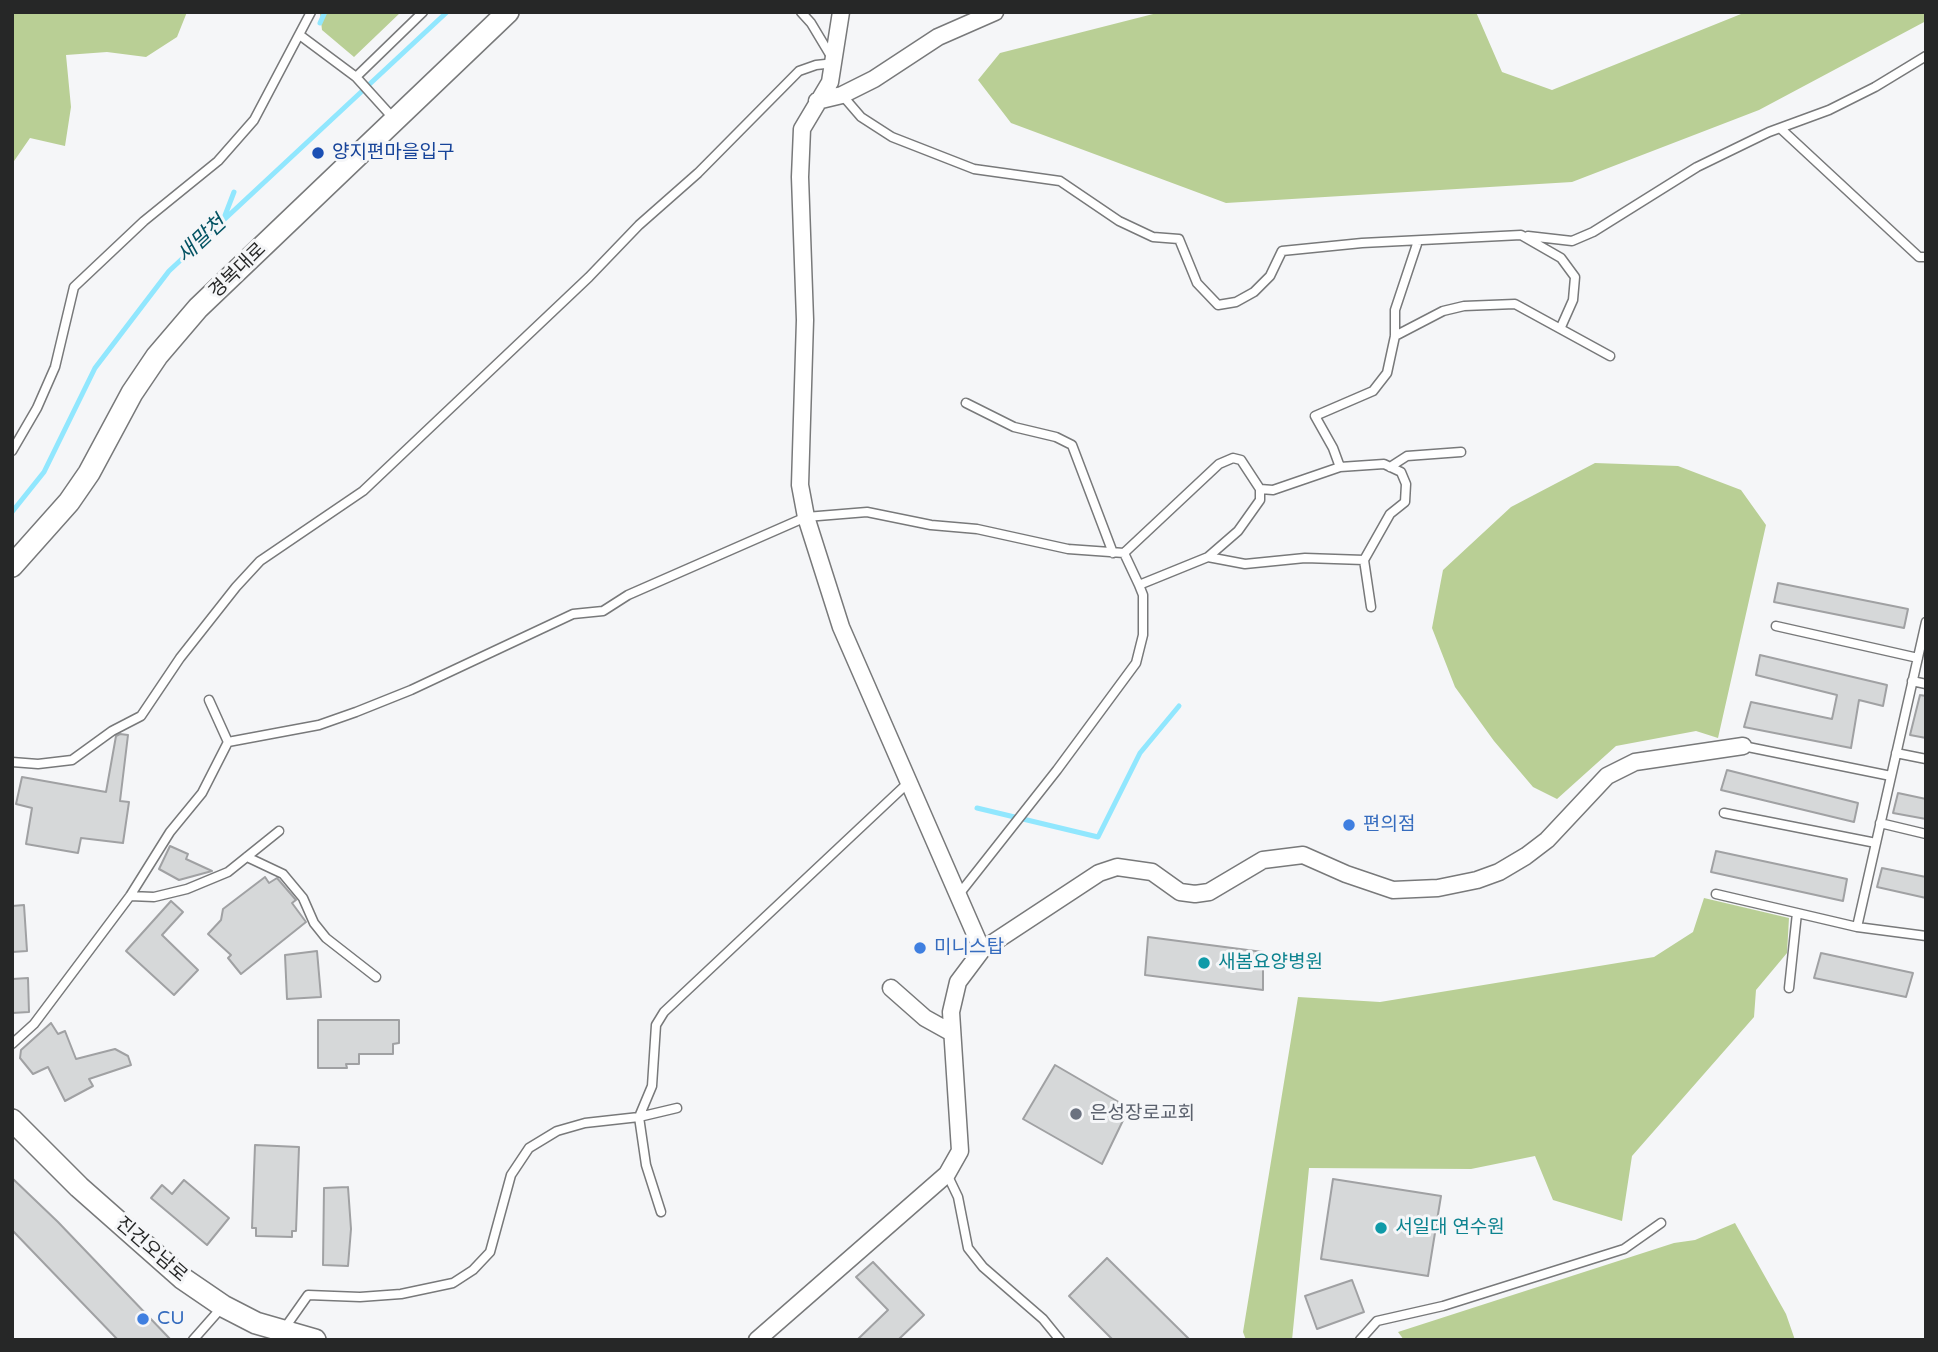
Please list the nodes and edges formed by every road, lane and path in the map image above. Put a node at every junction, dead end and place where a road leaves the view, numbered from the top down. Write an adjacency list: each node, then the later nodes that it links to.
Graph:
1 (311, 12): 7 (lane)
2 (423, 12): 10 (lane)
3 (508, 12): 13 (street, 경복대로)
4 (801, 12): 9 (lane)
5 (841, 12): 9 (street)
6 (995, 12): 11 (street)
7 (301, 36): 10 (lane); 22 (lane)
8 (1926, 56): 14 (lane)
9 (835, 64): 12 (street); 45 (lane)
10 (356, 77): 13 (lane)
11 (842, 95): 12 (street); 16 (lane)
12 (817, 102): 27 (street)
13 (394, 119): 32 (street, 경복대로)
14 (1780, 128): 15 (lane); 17 (lane)
15 (1521, 235): 16 (lane); 18 (lane)
16 (1418, 241): 19 (lane)
17 (1926, 257)
18 (1561, 327): 19 (lane); 20 (lane)
19 (1395, 336): 24 (lane)
20 (1610, 356)
21 (966, 403): 28 (lane)
22 (12, 451)
23 (1461, 452): 25 (lane)
24 (1340, 467): 25 (lane); 26 (lane)
25 (1390, 467): 31 (lane)
26 (1260, 489): 29 (lane); 30 (lane)
27 (806, 517): 28 (lane); 41 (lane); 47 (street)
28 (1113, 553): 29 (lane)
29 (1124, 553): 33 (lane)
30 (1208, 557): 31 (lane); 33 (lane)
31 (1364, 560): 34 (lane)
32 (12, 566)
33 (1139, 585): 54 (lane)
34 (1371, 607)
35 (1926, 622): 37 (lane)
36 (1776, 626): 37 (lane)
37 (1917, 658): 38 (lane)
38 (1912, 681): 39 (lane); 43 (lane)
39 (1926, 684)
40 (209, 699): 41 (lane)
41 (228, 742): 56 (lane)
42 (1743, 746): 46 (lane); 60 (street)
43 (1896, 753): 44 (lane); 46 (lane)
44 (1926, 759)
45 (12, 762)
46 (1891, 776): 49 (lane)
47 (910, 781): 54 (street); 67 (lane)
48 (1724, 813): 52 (lane)
49 (1880, 822): 51 (lane); 52 (lane)
50 (279, 831): 53 (lane)
51 (1926, 834)
52 (1876, 843): 58 (lane)
53 (247, 857): 56 (lane); 61 (lane)
54 (960, 893): 60 (street)
55 (1716, 894): 57 (lane)
56 (130, 896): 65 (lane)
57 (1797, 913): 58 (lane); 63 (lane)
58 (1857, 927): 59 (lane)
59 (1926, 936)
60 (982, 950): 64 (street)
61 (376, 977)
62 (891, 988): 64 (street)
63 (1789, 988)
64 (952, 1033): 69 (street)
65 (12, 1044)
66 (677, 1108): 67 (lane)
67 (639, 1117): 70 (lane); 73 (lane)
68 (12, 1120): 72 (street, 진건오남로)
69 (947, 1174): 76 (street); 77 (lane)
70 (661, 1212)
71 (1661, 1223): 78 (lane)
72 (223, 1306): 73 (street, 진건오남로); 74 (lane)
73 (282, 1336): 75 (street, 진건오남로)
74 (193, 1340)
75 (315, 1340)
76 (757, 1340)
77 (1060, 1340)
78 (1360, 1340)

